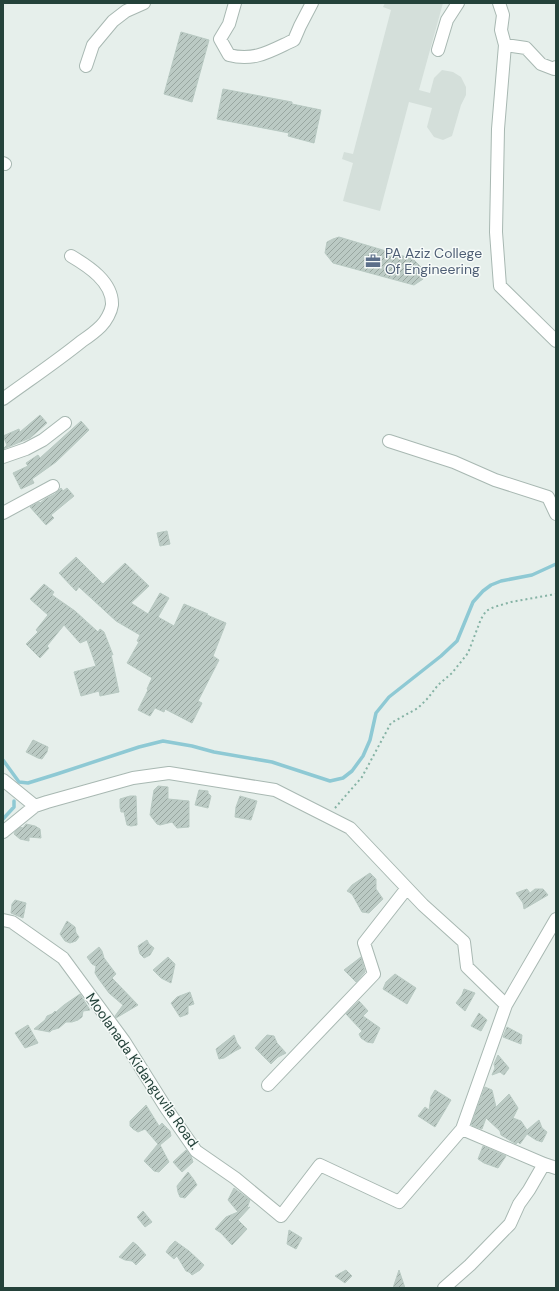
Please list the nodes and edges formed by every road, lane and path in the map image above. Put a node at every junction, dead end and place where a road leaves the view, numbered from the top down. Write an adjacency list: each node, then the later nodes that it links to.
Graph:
1 (144, 3): 8 (street)
2 (235, 3): 3 (street)
3 (312, 3)
4 (458, 3): 7 (street)
5 (499, 3): 6 (street)
6 (505, 45): 9 (street); 11 (street)
7 (438, 50)
8 (86, 66)
9 (556, 67)
10 (71, 256): 12 (street)
11 (556, 341)
12 (3, 399)
13 (66, 423): 15 (street)
14 (389, 441): 18 (street)
15 (3, 456)
16 (53, 486): 17 (street)
17 (3, 513)
18 (556, 514)
19 (556, 594): 22 (path)
20 (3, 780): 21 (street)
21 (35, 806): 22 (street); 23 (street)
22 (328, 817): 24 (street)
23 (3, 832)
24 (407, 888): 27 (street); 28 (street)
25 (556, 918): 27 (street)
26 (3, 920): 29 (street, Moolanada Kidanguvila Road.)
27 (506, 1005): 29 (street)
28 (268, 1085)
29 (462, 1129): 30 (street)
30 (550, 1166): 31 (street)
31 (444, 1288)

